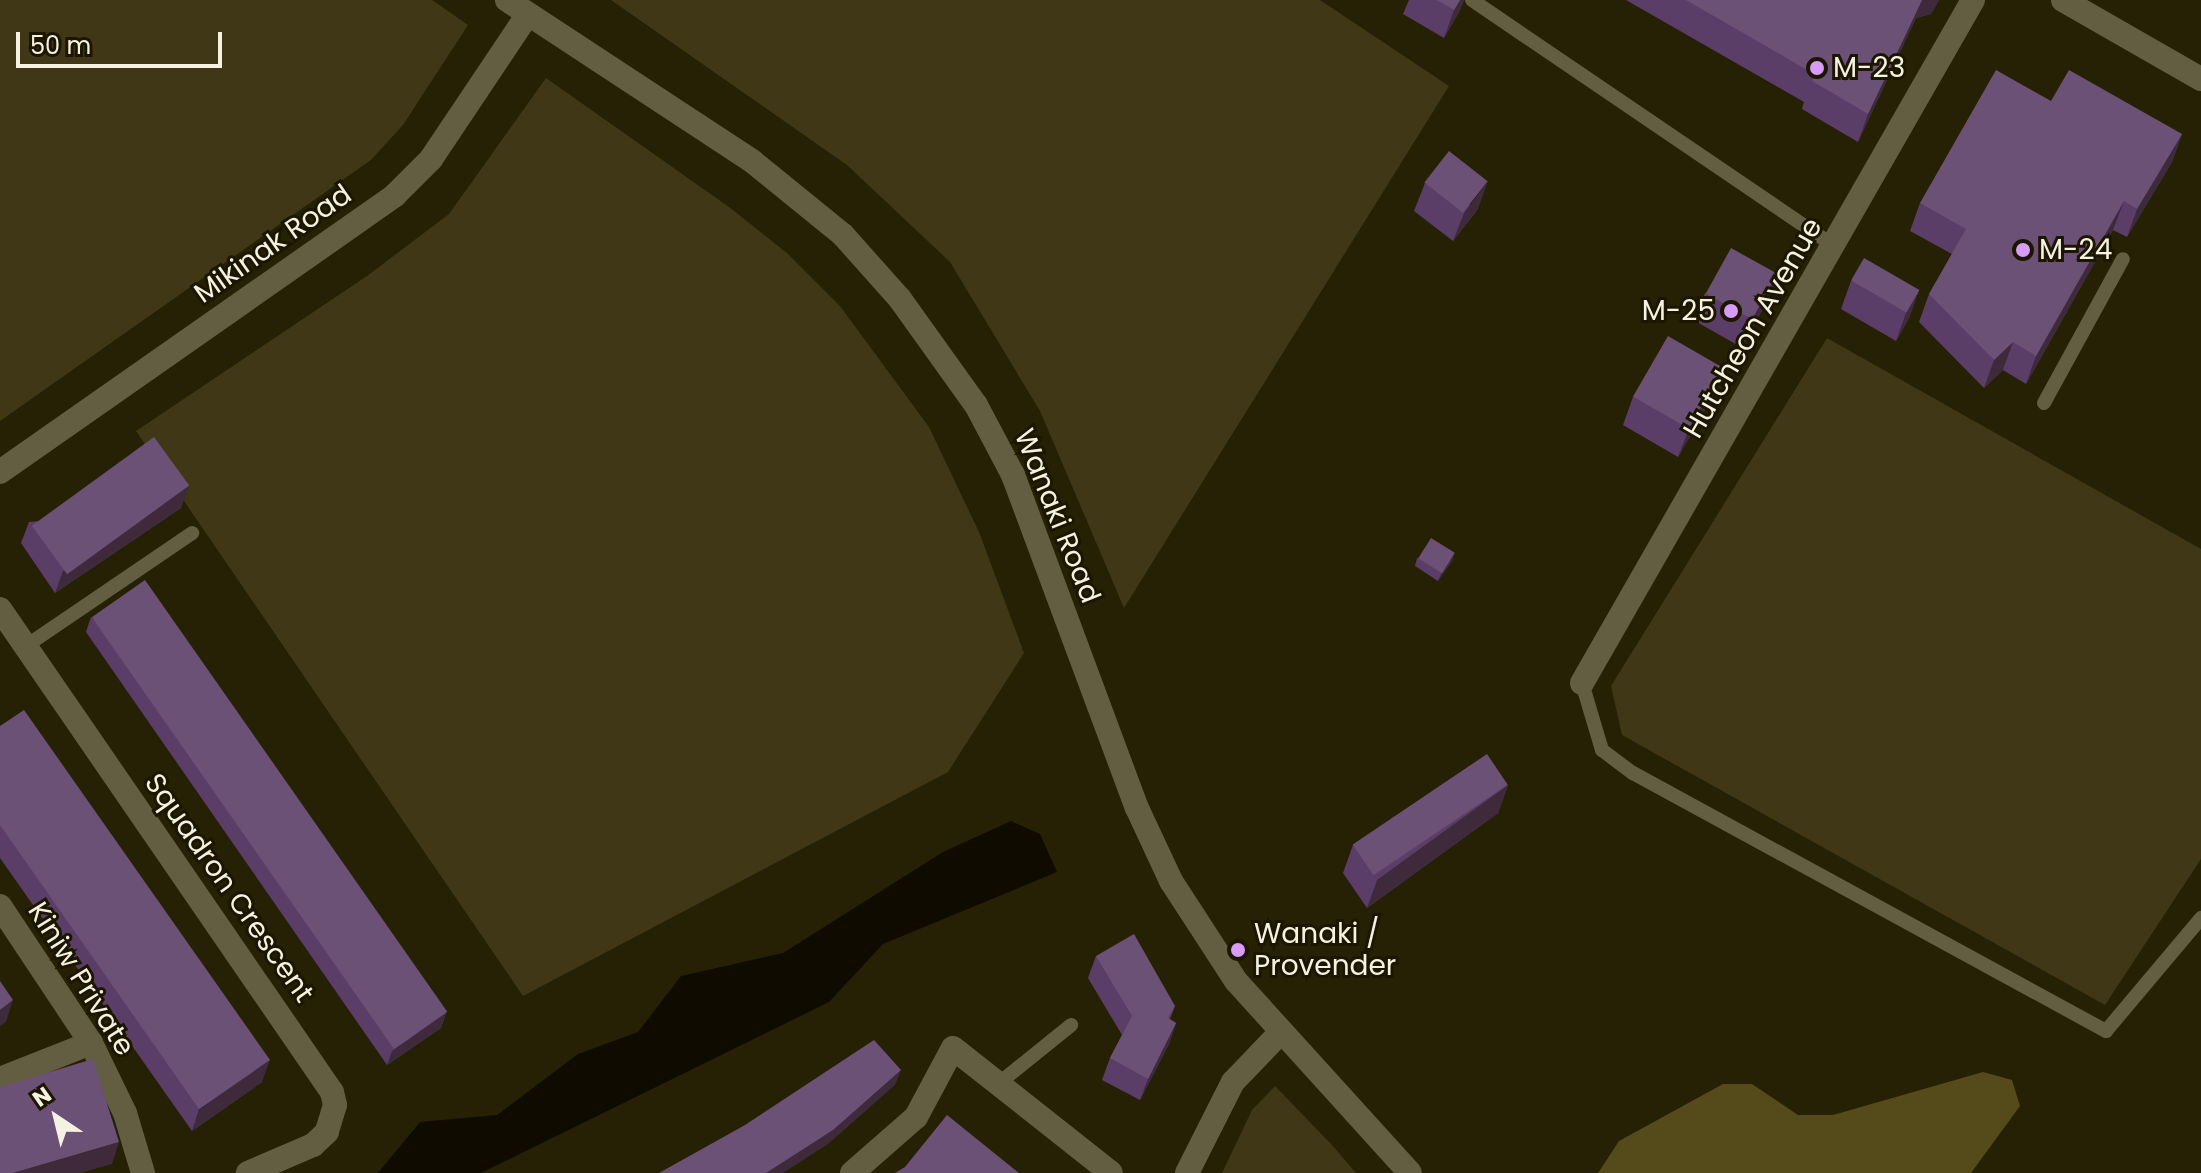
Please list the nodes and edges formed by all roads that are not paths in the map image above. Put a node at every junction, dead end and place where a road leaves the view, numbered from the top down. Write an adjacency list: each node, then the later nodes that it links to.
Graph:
1 (507, 0): 5 (street, Wanaki Road)
2 (1472, 0): 7 (lane)
3 (1973, 0): 7 (street, Hutcheon Avenue)
4 (2063, 0): 6 (street)
5 (528, 14): 10 (street, Mikinak Road); 18 (street, Wanaki Road)
6 (2201, 79)
7 (1835, 247): 14 (street, Hutcheon Avenue)
8 (2123, 259): 9 (lane)
9 (2044, 403)
10 (0, 472)
11 (192, 533): 13 (lane)
12 (0, 609): 13 (street, Squadron Crescent)
13 (26, 646): 23 (street, Squadron Crescent)
14 (1582, 683): 16 (lane)
15 (0, 906): 19 (street, Kiniw Private)
16 (2201, 918)
17 (1071, 1025): 21 (lane)
18 (1280, 1033): 26 (street); 27 (street, Wanaki Road)
19 (91, 1043): 20 (street); 22 (street, Kiniw Private)
20 (0, 1079)
21 (998, 1084): 24 (street); 25 (street)
22 (143, 1173)
23 (248, 1173)
24 (852, 1173)
25 (1111, 1173)
26 (1187, 1173)
27 (1410, 1173)

